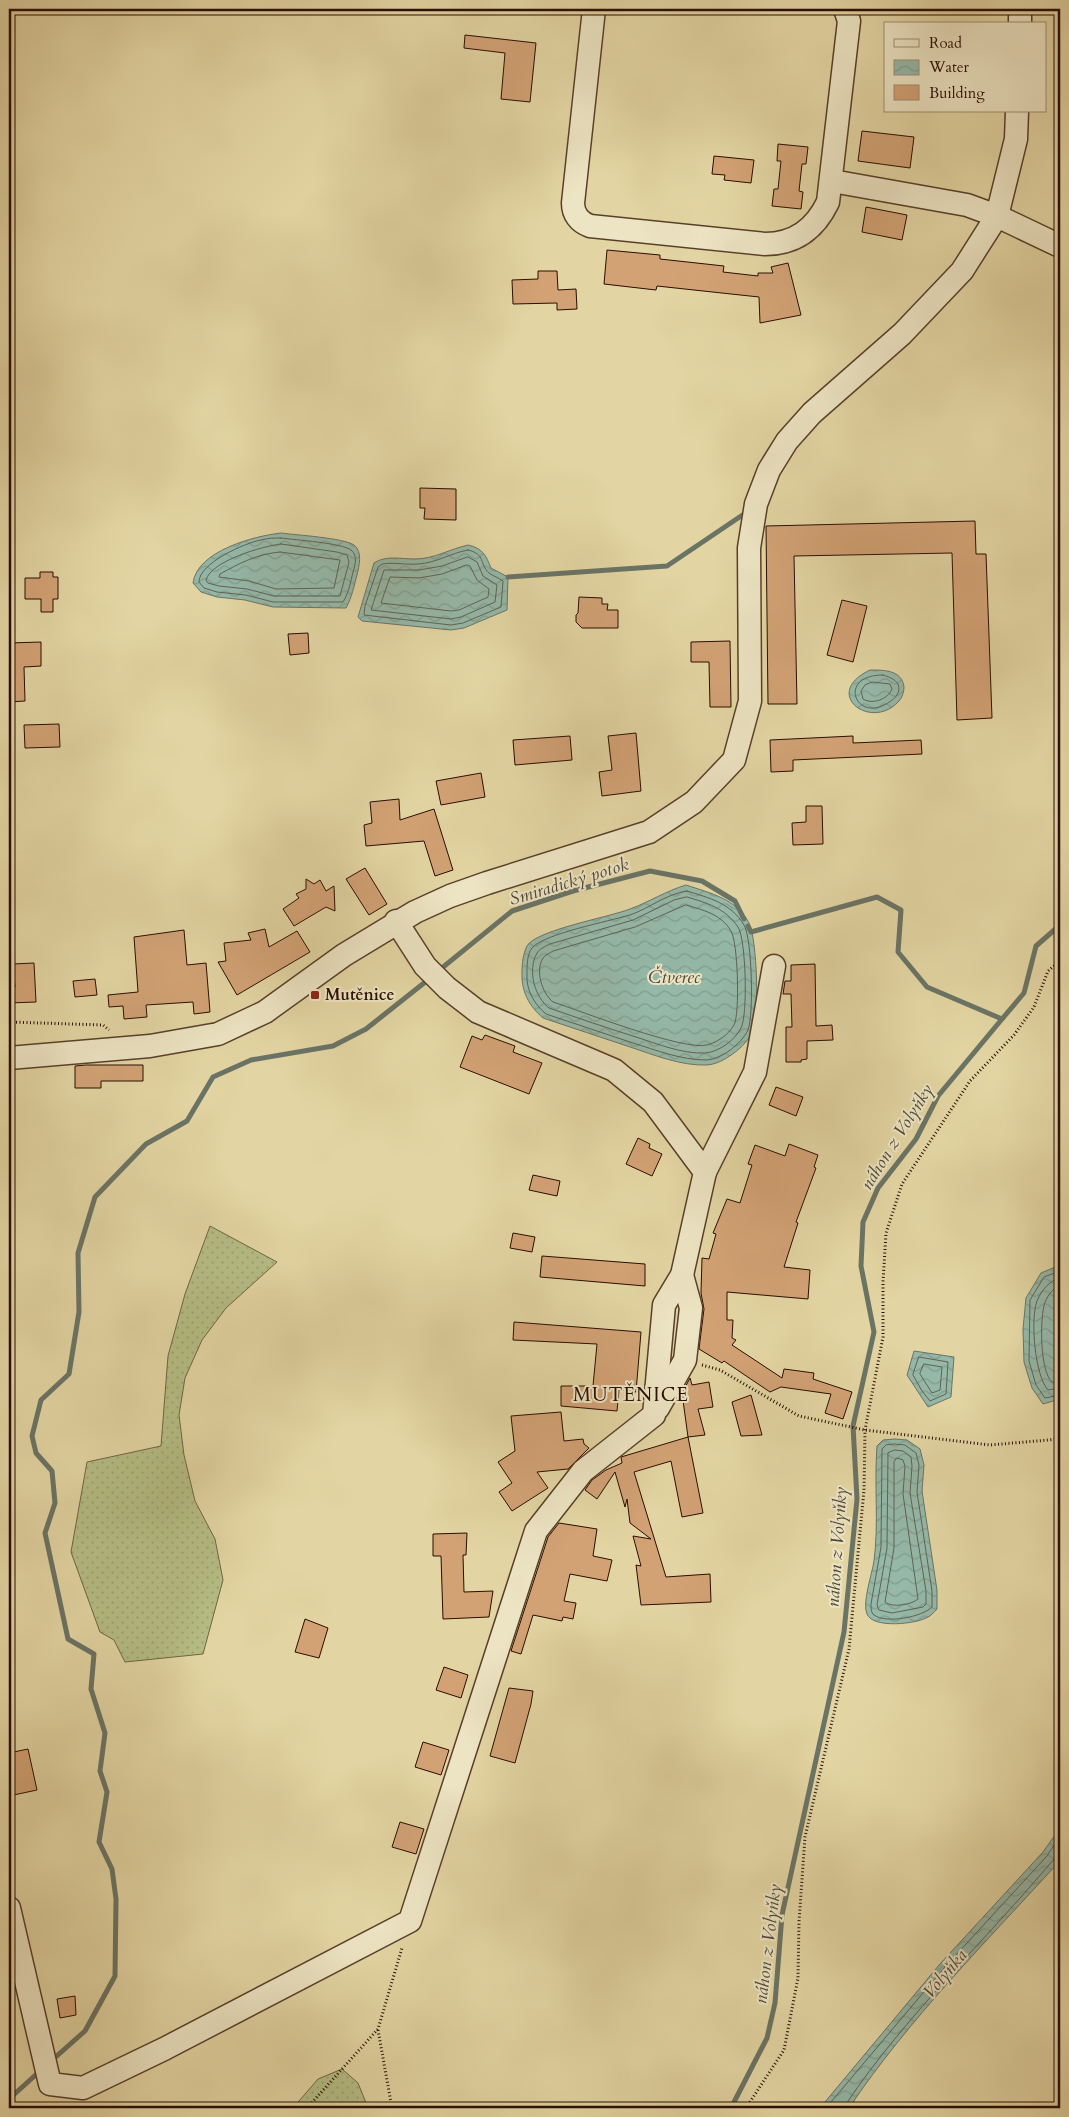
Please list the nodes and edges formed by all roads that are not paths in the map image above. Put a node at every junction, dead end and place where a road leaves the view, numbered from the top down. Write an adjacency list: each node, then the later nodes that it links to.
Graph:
1 (594, 9): 6 (street)
2 (845, 9): 6 (street)
3 (1020, 9): 4 (street)
4 (1020, 22)
5 (1017, 112): 7 (street)
6 (832, 181): 7 (street)
7 (997, 216): 8 (street); 9 (street)
8 (1060, 246)
9 (396, 922): 11 (street); 12 (street)
10 (774, 966): 12 (street)
11 (9, 1058)
12 (705, 1172): 13 (street)
13 (682, 1275): 14 (street); 14 (street)
14 (654, 1415): 15 (street)
15 (9, 1908)

